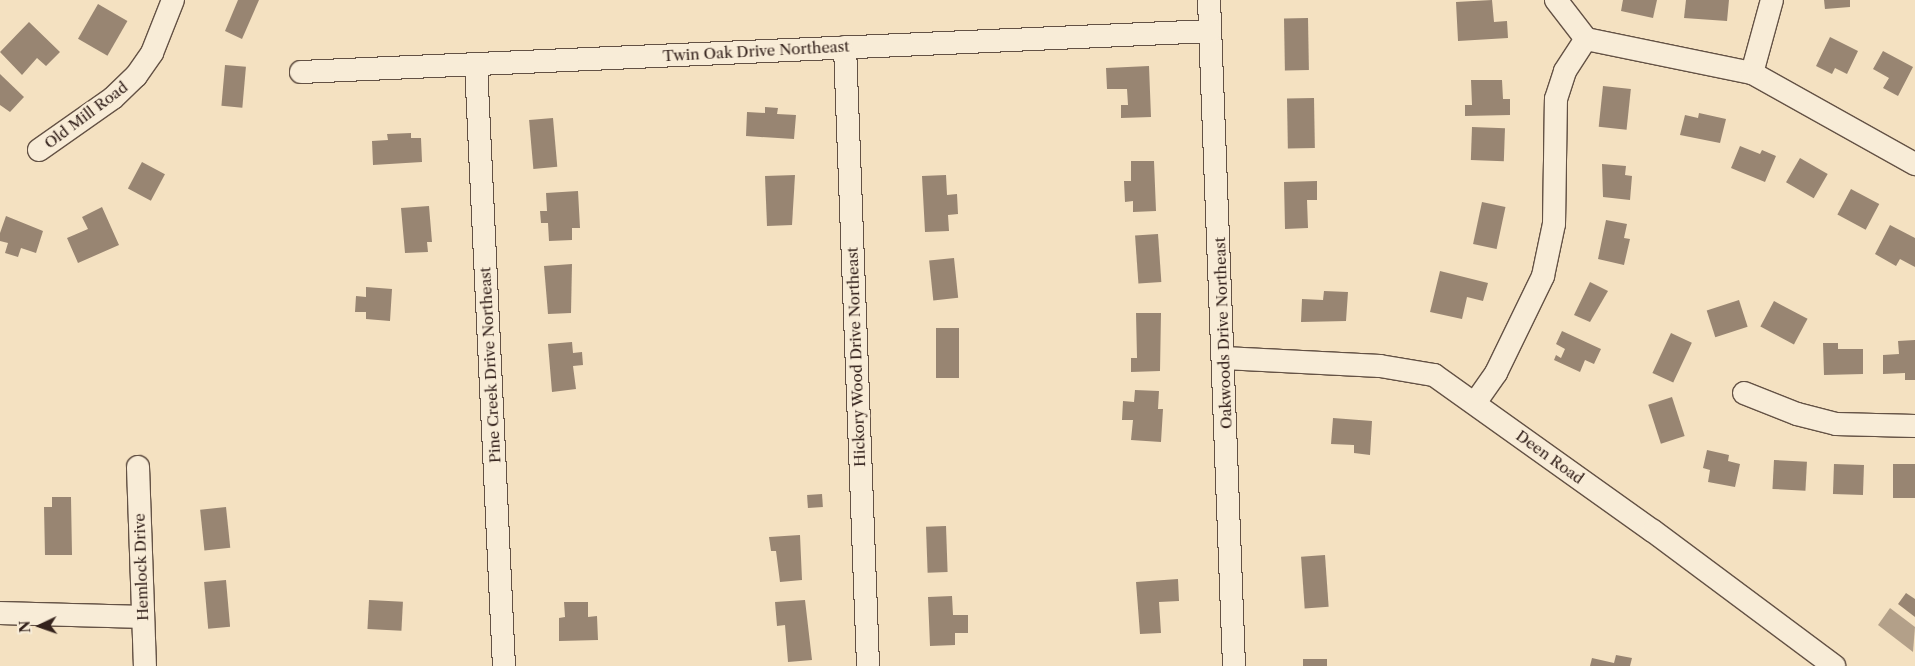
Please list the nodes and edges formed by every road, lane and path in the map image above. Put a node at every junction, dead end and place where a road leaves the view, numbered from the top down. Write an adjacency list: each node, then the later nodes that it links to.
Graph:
1 (173, 0): 11 (street, Old Mill Road)
2 (1209, 0): 5 (street, Oakwoods Drive Northeast)
3 (1556, 0): 6 (street)
4 (1772, 0): 10 (street)
5 (1210, 31): 7 (street, Twin Oak Drive Northeast); 13 (street, Oakwoods Drive Northeast)
6 (1586, 39): 10 (street); 15 (street)
7 (845, 47): 8 (street, Twin Oak Drive Northeast); 22 (street, Hickory Wood Drive Northeast)
8 (476, 64): 9 (street, Twin Oak Drive Northeast); 21 (street, Pine Creek Drive Northeast)
9 (301, 72)
10 (1752, 73): 12 (street)
11 (39, 150)
12 (1915, 164)
13 (1224, 358): 15 (street, Deen Road); 23 (street, Oakwoods Drive Northeast)
14 (1744, 393): 16 (street)
15 (1475, 403): 24 (street, Deen Road)
16 (1915, 426)
17 (138, 467): 19 (street, Hemlock Drive)
18 (0, 613): 19 (street)
19 (143, 616): 20 (street, Hemlock Drive)
20 (145, 666)
21 (504, 666)
22 (868, 666)
23 (1234, 666)
24 (1834, 666)

